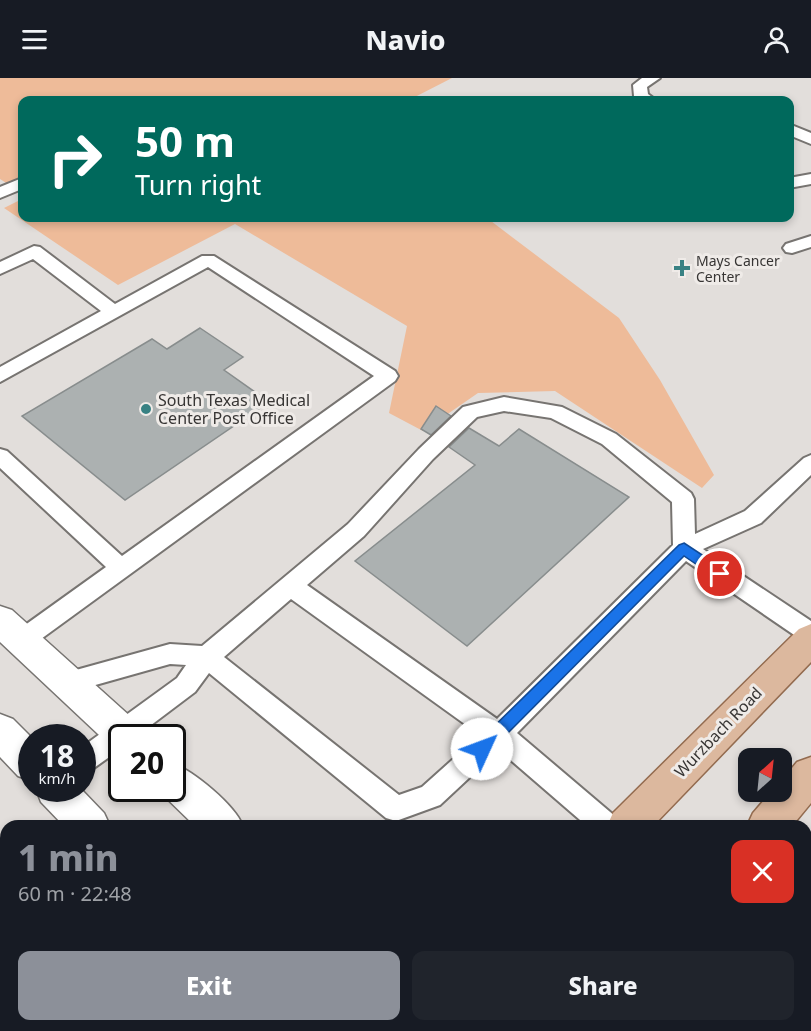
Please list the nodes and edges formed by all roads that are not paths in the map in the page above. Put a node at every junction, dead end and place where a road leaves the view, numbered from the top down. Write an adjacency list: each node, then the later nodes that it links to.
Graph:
1 (653, 78): 2 (lane)
2 (641, 96)
3 (794, 131): 4 (lane)
4 (811, 139)
5 (811, 180): 6 (lane)
6 (794, 182)
7 (18, 185): 8 (lane)
8 (0, 193)
9 (811, 241): 10 (lane)
10 (792, 248)
11 (0, 269): 12 (lane)
12 (114, 312): 13 (lane); 17 (lane)
13 (0, 375)
14 (0, 456): 17 (lane)
15 (811, 464): 16 (lane)
16 (684, 548): 18 (lane); 20 (lane); 27 (lane)
17 (121, 568): 19 (lane)
18 (291, 586): 22 (lane); 27 (lane)
19 (11, 630): 23 (street)
20 (811, 634)
21 (811, 639): 35 (main road, Wurzbach Road)
22 (207, 657): 23 (lane); 25 (lane); 27 (lane)
23 (68, 682): 24 (street)
24 (112, 724)
25 (139, 724)
26 (0, 731): 28 (street)
27 (499, 734): 34 (lane)
28 (18, 750)
29 (811, 774): 36 (main road)
30 (186, 793): 33 (street)
31 (67, 802): 32 (street)
32 (84, 820)
33 (216, 820)
34 (599, 820)
35 (633, 820)
36 (771, 820)

